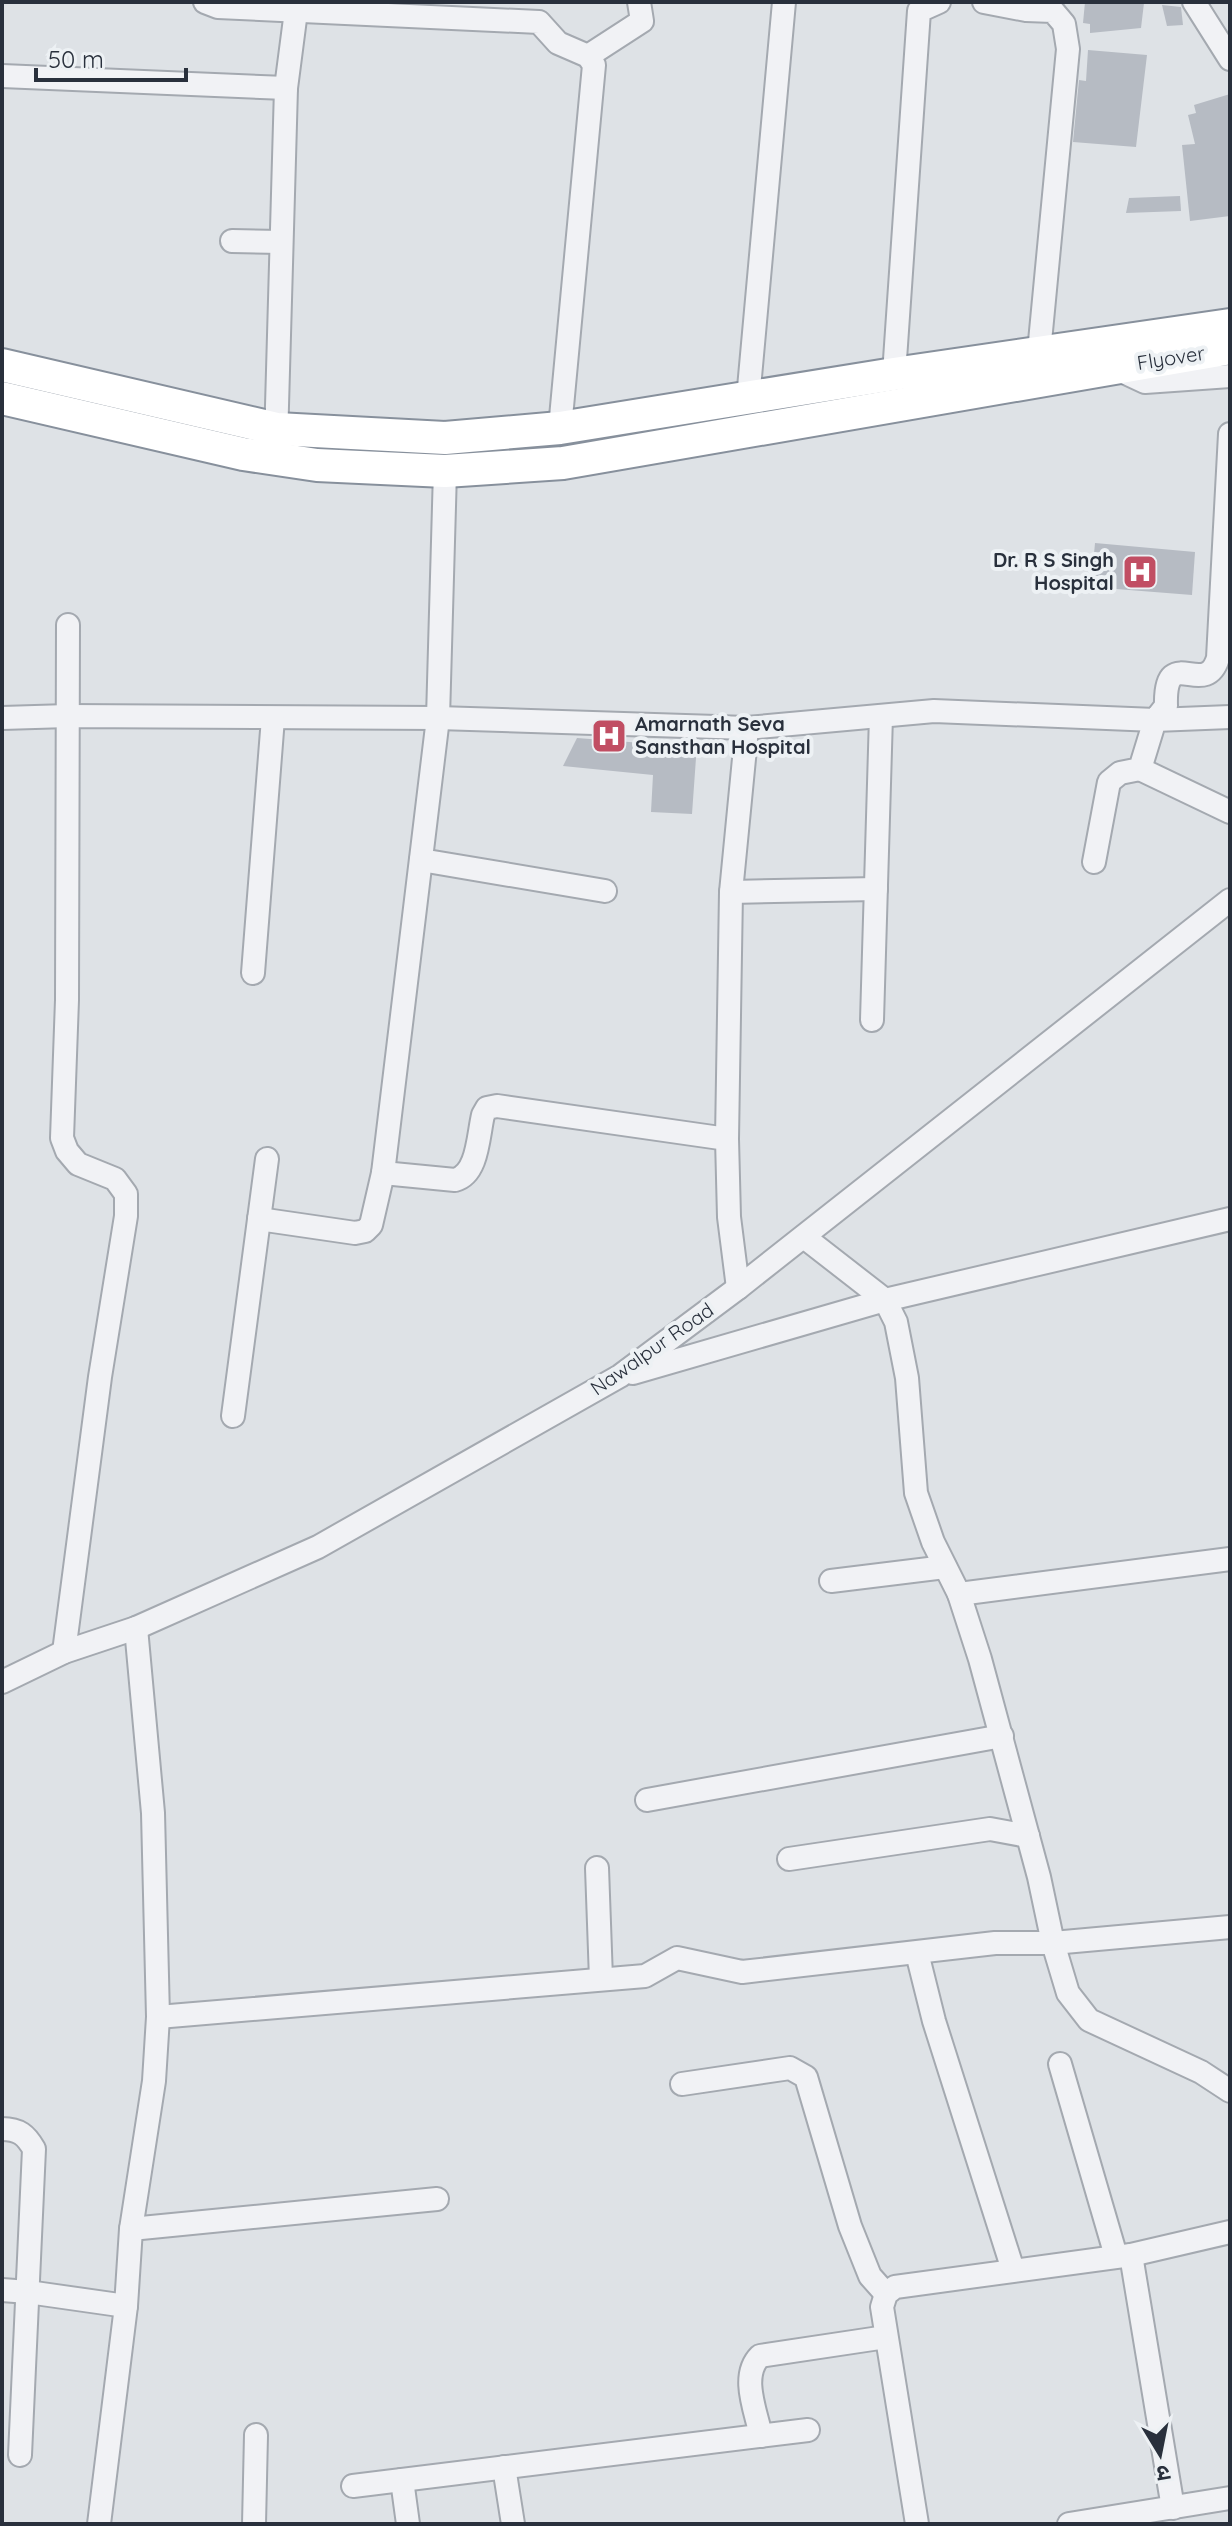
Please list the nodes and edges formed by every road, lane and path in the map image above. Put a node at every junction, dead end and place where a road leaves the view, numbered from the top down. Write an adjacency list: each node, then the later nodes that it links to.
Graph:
1 (205, 2): 7 (street)
2 (639, 2): 8 (street)
3 (784, 2): 23 (street)
4 (939, 2): 20 (street)
5 (984, 2): 17 (street)
6 (1194, 2): 9 (street)
7 (296, 11): 8 (street); 11 (street)
8 (588, 56): 24 (street)
9 (1230, 59)
10 (2, 76): 11 (street)
11 (286, 88): 13 (street)
12 (232, 241): 13 (street)
13 (281, 242): 26 (street)
14 (1230, 311): 18 (street)
15 (1230, 325): 18 (highway, Flyover)
16 (1230, 348): 18 (highway, Flyover)
17 (1039, 352): 18 (highway); 20 (highway)
18 (1118, 354): 21 (street); 27 (highway)
19 (2, 365): 26 (highway)
20 (894, 374): 23 (highway)
21 (1230, 376)
22 (2, 398): 26 (highway)
23 (748, 399): 24 (highway)
24 (560, 428): 26 (highway)
25 (1230, 434): 35 (street)
26 (275, 444): 27 (highway)
27 (445, 471): 34 (street)
28 (68, 625): 29 (street)
29 (68, 716): 32 (street); 33 (street); 62 (street)
30 (881, 716): 35 (street); 36 (street); 41 (street)
31 (1230, 717): 35 (street)
32 (2, 718)
33 (273, 718): 34 (street); 45 (street)
34 (438, 718): 36 (street); 39 (street)
35 (1155, 720): 37 (street)
36 (747, 728): 43 (street)
37 (1140, 769): 38 (street); 40 (street)
38 (1230, 812)
39 (421, 860): 42 (street); 49 (street)
40 (1094, 862)
41 (876, 889): 43 (street); 46 (street)
42 (605, 891)
43 (731, 892): 47 (street)
44 (1230, 900): 52 (street, Nawalpur Road)
45 (253, 973)
46 (872, 1020)
47 (727, 1139): 49 (street); 53 (street)
48 (267, 1159): 50 (street)
49 (383, 1173): 50 (street)
50 (259, 1219): 56 (street)
51 (1230, 1219): 54 (street)
52 (804, 1237): 53 (street, Nawalpur Road); 54 (street)
53 (738, 1288): 55 (street, Nawalpur Road)
54 (885, 1300): 55 (street); 58 (street)
55 (620, 1376): 61 (street, Nawalpur Road)
56 (233, 1416)
57 (1230, 1559): 60 (street)
58 (945, 1567): 59 (street); 60 (street)
59 (831, 1581)
60 (959, 1594): 64 (street)
61 (136, 1628): 62 (street, Nawalpur Road); 73 (street)
62 (64, 1652): 63 (street, Nawalpur Road)
63 (2, 1682)
64 (1002, 1736): 65 (street); 66 (street)
65 (647, 1800)
66 (1028, 1836): 67 (street); 70 (street)
67 (789, 1859)
68 (597, 1868): 72 (street)
69 (1230, 1927): 70 (street)
70 (1053, 1943): 71 (street); 76 (street)
71 (917, 1953): 72 (street); 82 (street)
72 (601, 1979): 73 (street)
73 (158, 2017): 79 (street)
74 (1060, 2064): 81 (street)
75 (682, 2084): 85 (street)
76 (1230, 2090)
77 (2, 2129): 84 (street)
78 (437, 2199): 79 (street)
79 (131, 2229): 86 (street)
80 (1230, 2232): 81 (street)
81 (1123, 2256): 82 (street); 96 (street)
82 (1013, 2270): 85 (street)
83 (2, 2290): 84 (street)
84 (28, 2292): 86 (street); 91 (street)
85 (886, 2294): 87 (street)
86 (126, 2306): 98 (street)
87 (886, 2337): 90 (street); 102 (street)
88 (808, 2430): 90 (street)
89 (256, 2435): 99 (street)
90 (761, 2436): 92 (street)
91 (20, 2455)
92 (504, 2467): 93 (street); 101 (street)
93 (402, 2480): 94 (street); 100 (street)
94 (353, 2486)
95 (1230, 2498): 96 (street)
96 (1173, 2508): 97 (street)
97 (1111, 2522): 103 (street)
98 (99, 2524)
99 (254, 2524)
100 (408, 2524)
101 (513, 2524)
102 (917, 2524)
103 (1069, 2524)

